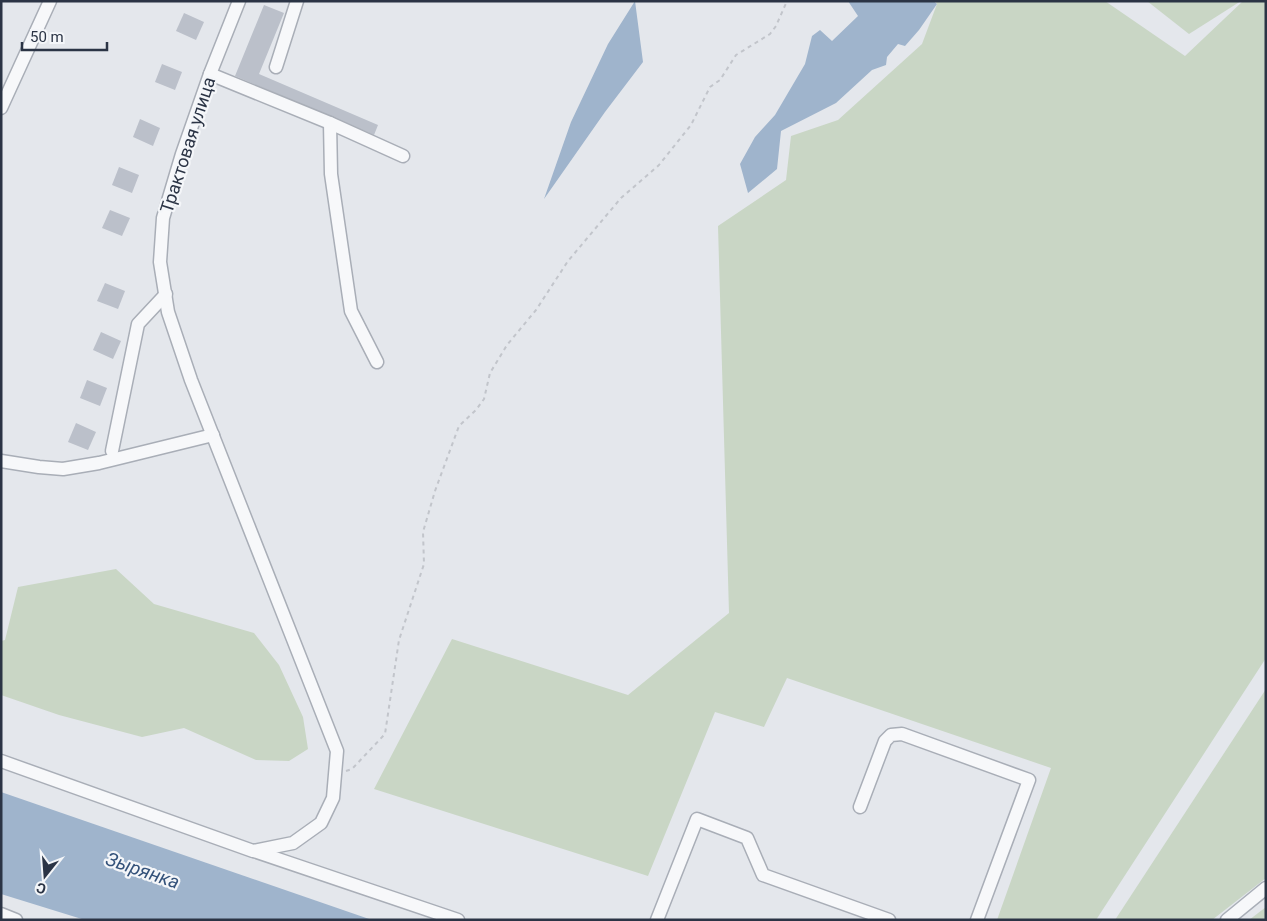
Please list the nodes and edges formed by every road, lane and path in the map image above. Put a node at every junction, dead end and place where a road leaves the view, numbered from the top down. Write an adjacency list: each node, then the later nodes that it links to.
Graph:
1 (50, 1): 7 (street)
2 (239, 1): 6 (street, Трактовая улица)
3 (297, 1): 5 (street)
4 (787, 1): 16 (path)
5 (276, 67)
6 (210, 74): 8 (street); 10 (street, Трактовая улица)
7 (1, 108)
8 (330, 123): 9 (street); 11 (street)
9 (403, 156)
10 (166, 294): 12 (street, Трактовая улица); 13 (street)
11 (377, 362)
12 (213, 435): 14 (street); 16 (street, Трактовая улица)
13 (112, 451)
14 (1, 461)
15 (1, 761): 18 (street)
16 (335, 776): 18 (street, Трактовая улица)
17 (860, 807): 25 (street)
18 (253, 851): 22 (street)
19 (1266, 888): 26 (street)
20 (1, 914): 21 (street)
21 (16, 920)
22 (458, 920)
23 (657, 920): 24 (street)
24 (888, 920)
25 (977, 920)
26 (1227, 920)

